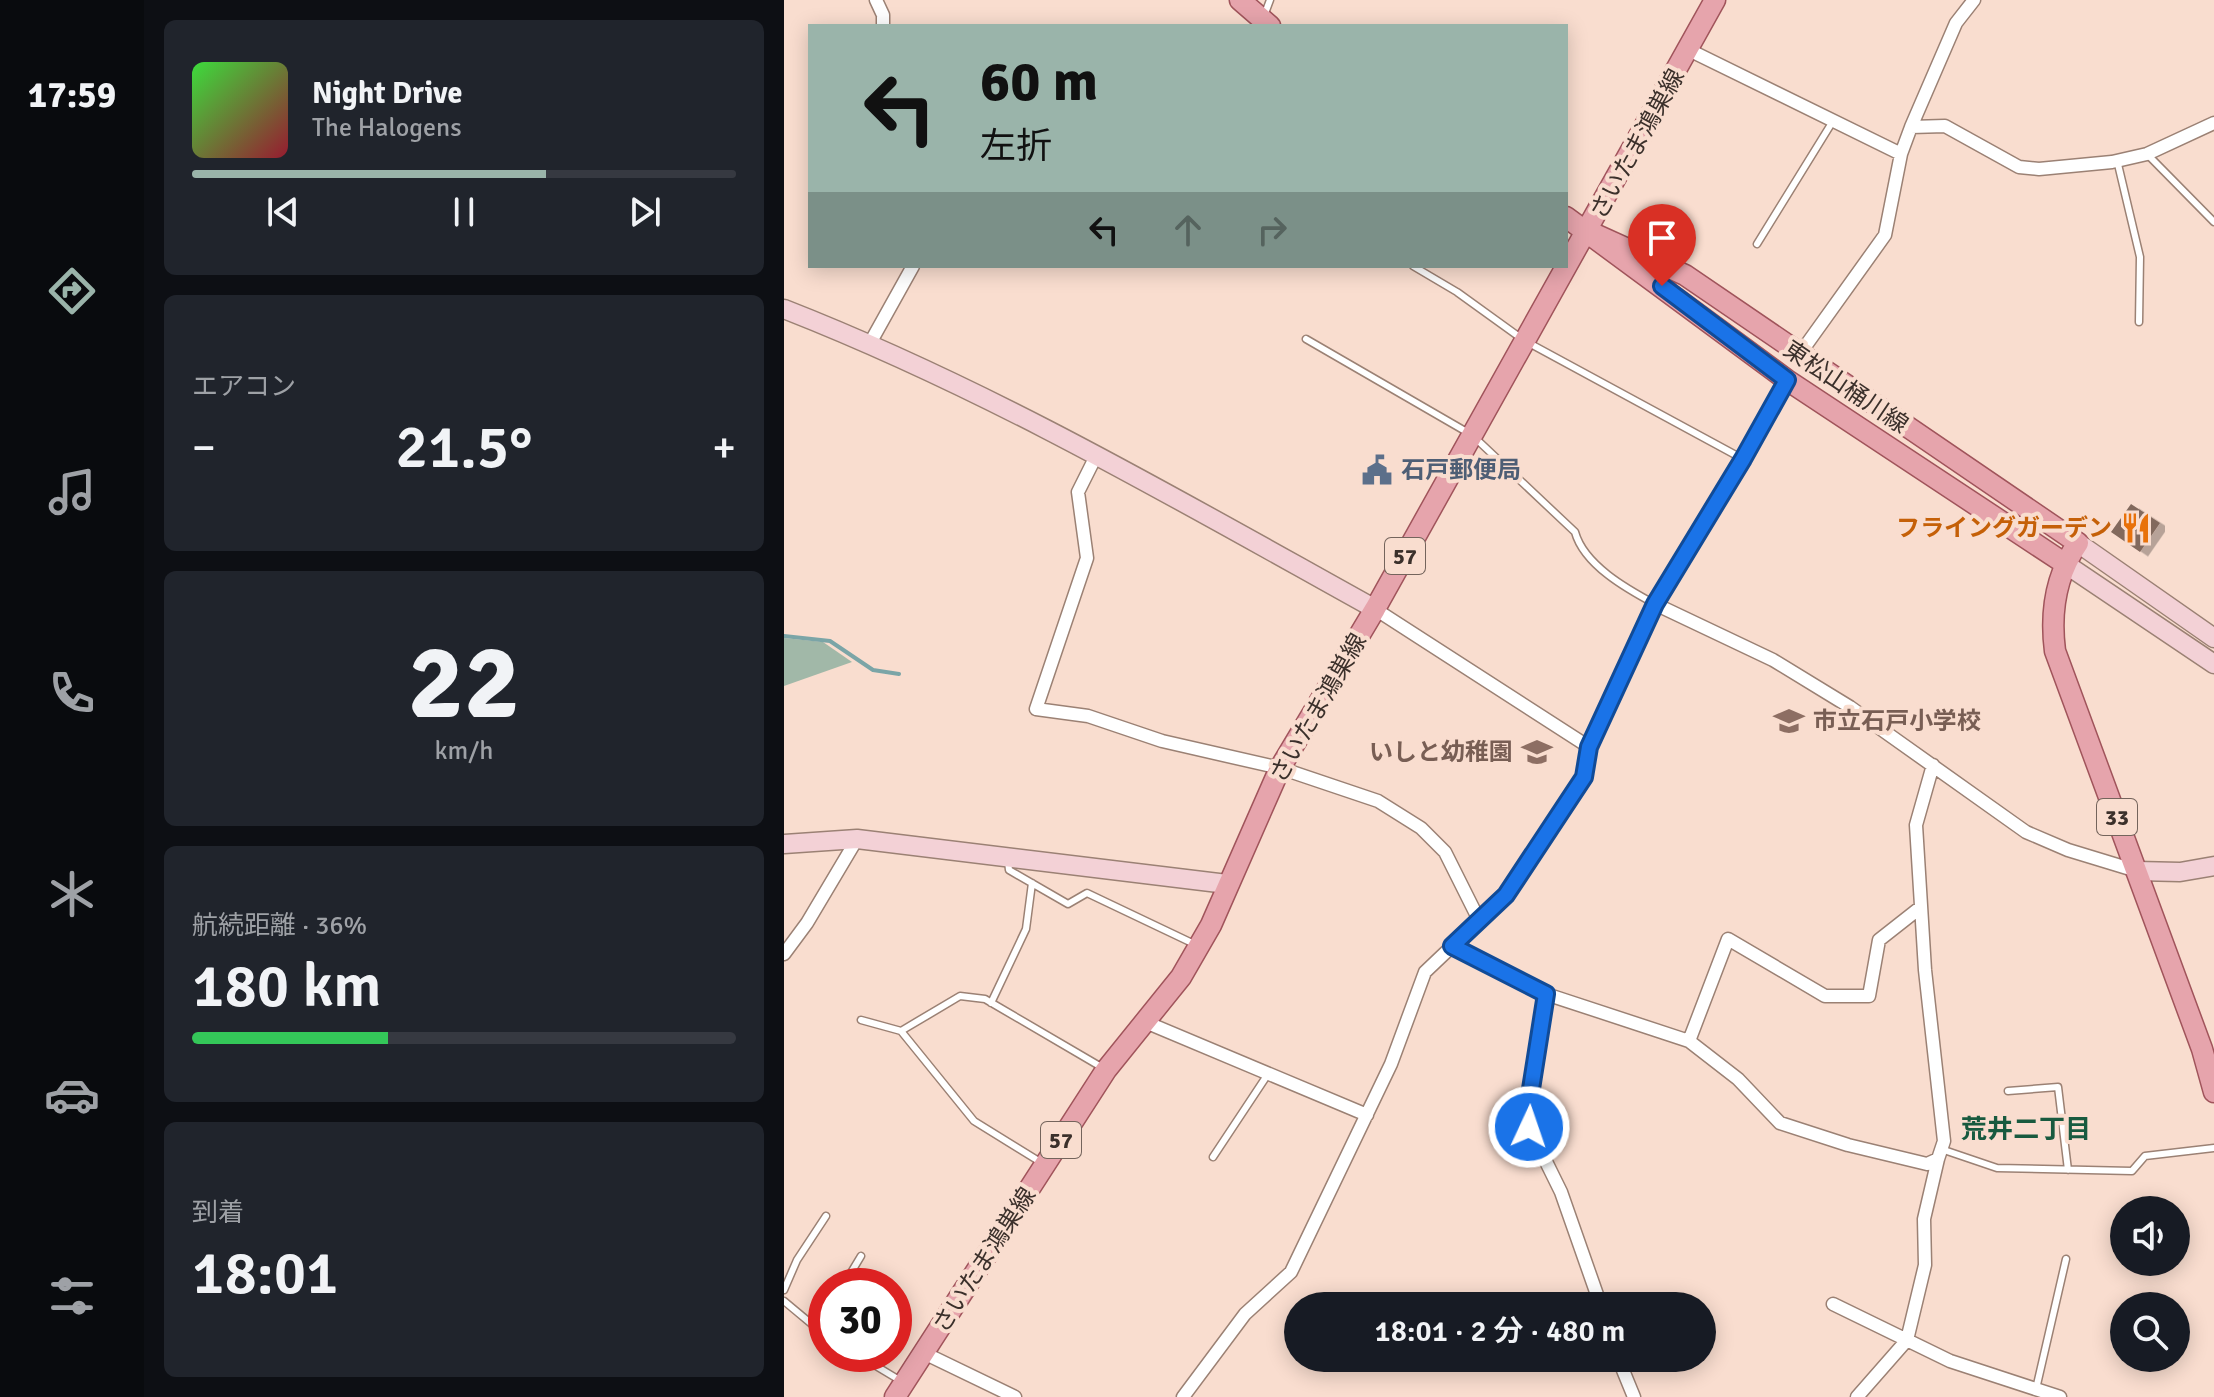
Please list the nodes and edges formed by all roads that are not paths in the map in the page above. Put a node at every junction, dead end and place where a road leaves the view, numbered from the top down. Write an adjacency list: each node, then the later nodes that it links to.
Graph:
1 (876, 0): 6 (street)
2 (1240, 0): 7 (main road)
3 (1270, 0): 7 (lane)
4 (1715, 0): 8 (main road, さいたま鴻巣線 / 57)
5 (1974, 0): 11 (street)
6 (883, 24)
7 (1263, 24)
8 (1689, 50): 9 (street); 17 (main road, さいたま鴻巣線 / 57)
9 (1833, 121): 12 (street); 18 (lane)
10 (2214, 123): 13 (street)
11 (1911, 127): 12 (street); 14 (street)
12 (1901, 154): 28 (street)
13 (2147, 154): 14 (street); 16 (lane)
14 (2117, 160): 24 (lane)
15 (1568, 218): 17 (main road, 東松山桶川線)
16 (2214, 222)
17 (1588, 231): 19 (main road, さいたま鴻巣線 / 57); 28 (main road, 東松山桶川線); 29 (main road, 東松山桶川線)
18 (1757, 244)
19 (1568, 266)
20 (912, 268): 27 (street)
21 (1416, 268): 26 (lane)
22 (1567, 268): 26 (main road, さいたま鴻巣線 / 57)
23 (784, 309): 27 (street)
24 (2139, 322)
25 (1306, 339): 30 (lane)
26 (1525, 341): 30 (main road, さいたま鴻巣線 / 57); 32 (lane)
27 (869, 345): 31 (street)
28 (1799, 355): 33 (main road, 東松山桶川線)
29 (1787, 380): 32 (street); 34 (main road, 東松山桶川線)
30 (1472, 435): 35 (lane); 36 (main road, さいたま鴻巣線 / 57)
31 (1097, 454): 36 (street); 41 (street)
32 (1743, 459): 35 (street)
33 (2078, 543): 34 (main road, 33); 37 (street)
34 (2064, 563): 38 (street); 46 (main road, 33)
35 (1655, 604): 39 (street); 40 (street)
36 (1375, 609): 39 (street); 41 (main road, さいたま鴻巣線 / 57)
37 (2214, 638)
38 (2214, 664)
39 (1589, 747): 50 (street)
40 (1933, 765): 46 (street); 49 (street)
41 (1280, 768): 48 (main road, さいたま鴻巣線 / 57); 50 (street)
42 (857, 839): 43 (street); 44 (street); 53 (street)
43 (784, 844)
44 (1008, 857): 47 (lane); 48 (street)
45 (2214, 866): 46 (street)
46 (2137, 871): 63 (main road, 33)
47 (1032, 883): 51 (lane); 55 (lane)
48 (1227, 884): 57 (main road, さいたま鴻巣線 / 57)
49 (1921, 907): 59 (street); 66 (street)
50 (1479, 920): 52 (street)
51 (1190, 942)
52 (1452, 946): 54 (street); 64 (street)
53 (784, 954)
54 (1546, 994): 59 (street); 75 (street)
55 (991, 1003): 58 (lane); 60 (lane)
56 (861, 1020): 58 (lane)
57 (1143, 1021): 60 (main road, さいたま鴻巣線 / 57); 61 (street)
58 (901, 1031): 68 (lane)
59 (1689, 1041): 66 (street)
60 (1106, 1070): 68 (main road, さいたま鴻巣線 / 57)
61 (1268, 1074): 64 (street); 67 (lane)
62 (2008, 1091): 69 (lane)
63 (2214, 1092)
64 (1367, 1115): 86 (street)
65 (2214, 1148): 69 (lane)
66 (1940, 1154): 69 (lane); 79 (street)
67 (1213, 1157)
68 (1045, 1165): 80 (main road, さいたま鴻巣線 / 57)
69 (2068, 1170)
70 (826, 1216): 74 (lane)
71 (861, 1256): 73 (lane)
72 (2066, 1259): 83 (lane)
73 (854, 1268)
74 (784, 1290)
75 (1596, 1292)
76 (784, 1301): 78 (lane)
77 (1833, 1304): 79 (street)
78 (808, 1322)
79 (1907, 1340): 83 (street); 88 (street)
80 (924, 1353): 84 (main road, さいたま鴻巣線 / 57); 85 (street)
81 (878, 1372): 84 (lane)
82 (1624, 1372): 87 (street)
83 (2036, 1389): 89 (street)
84 (899, 1390)
85 (1015, 1397)
86 (1183, 1397)
87 (1634, 1397)
88 (1857, 1397)
89 (2060, 1397)

